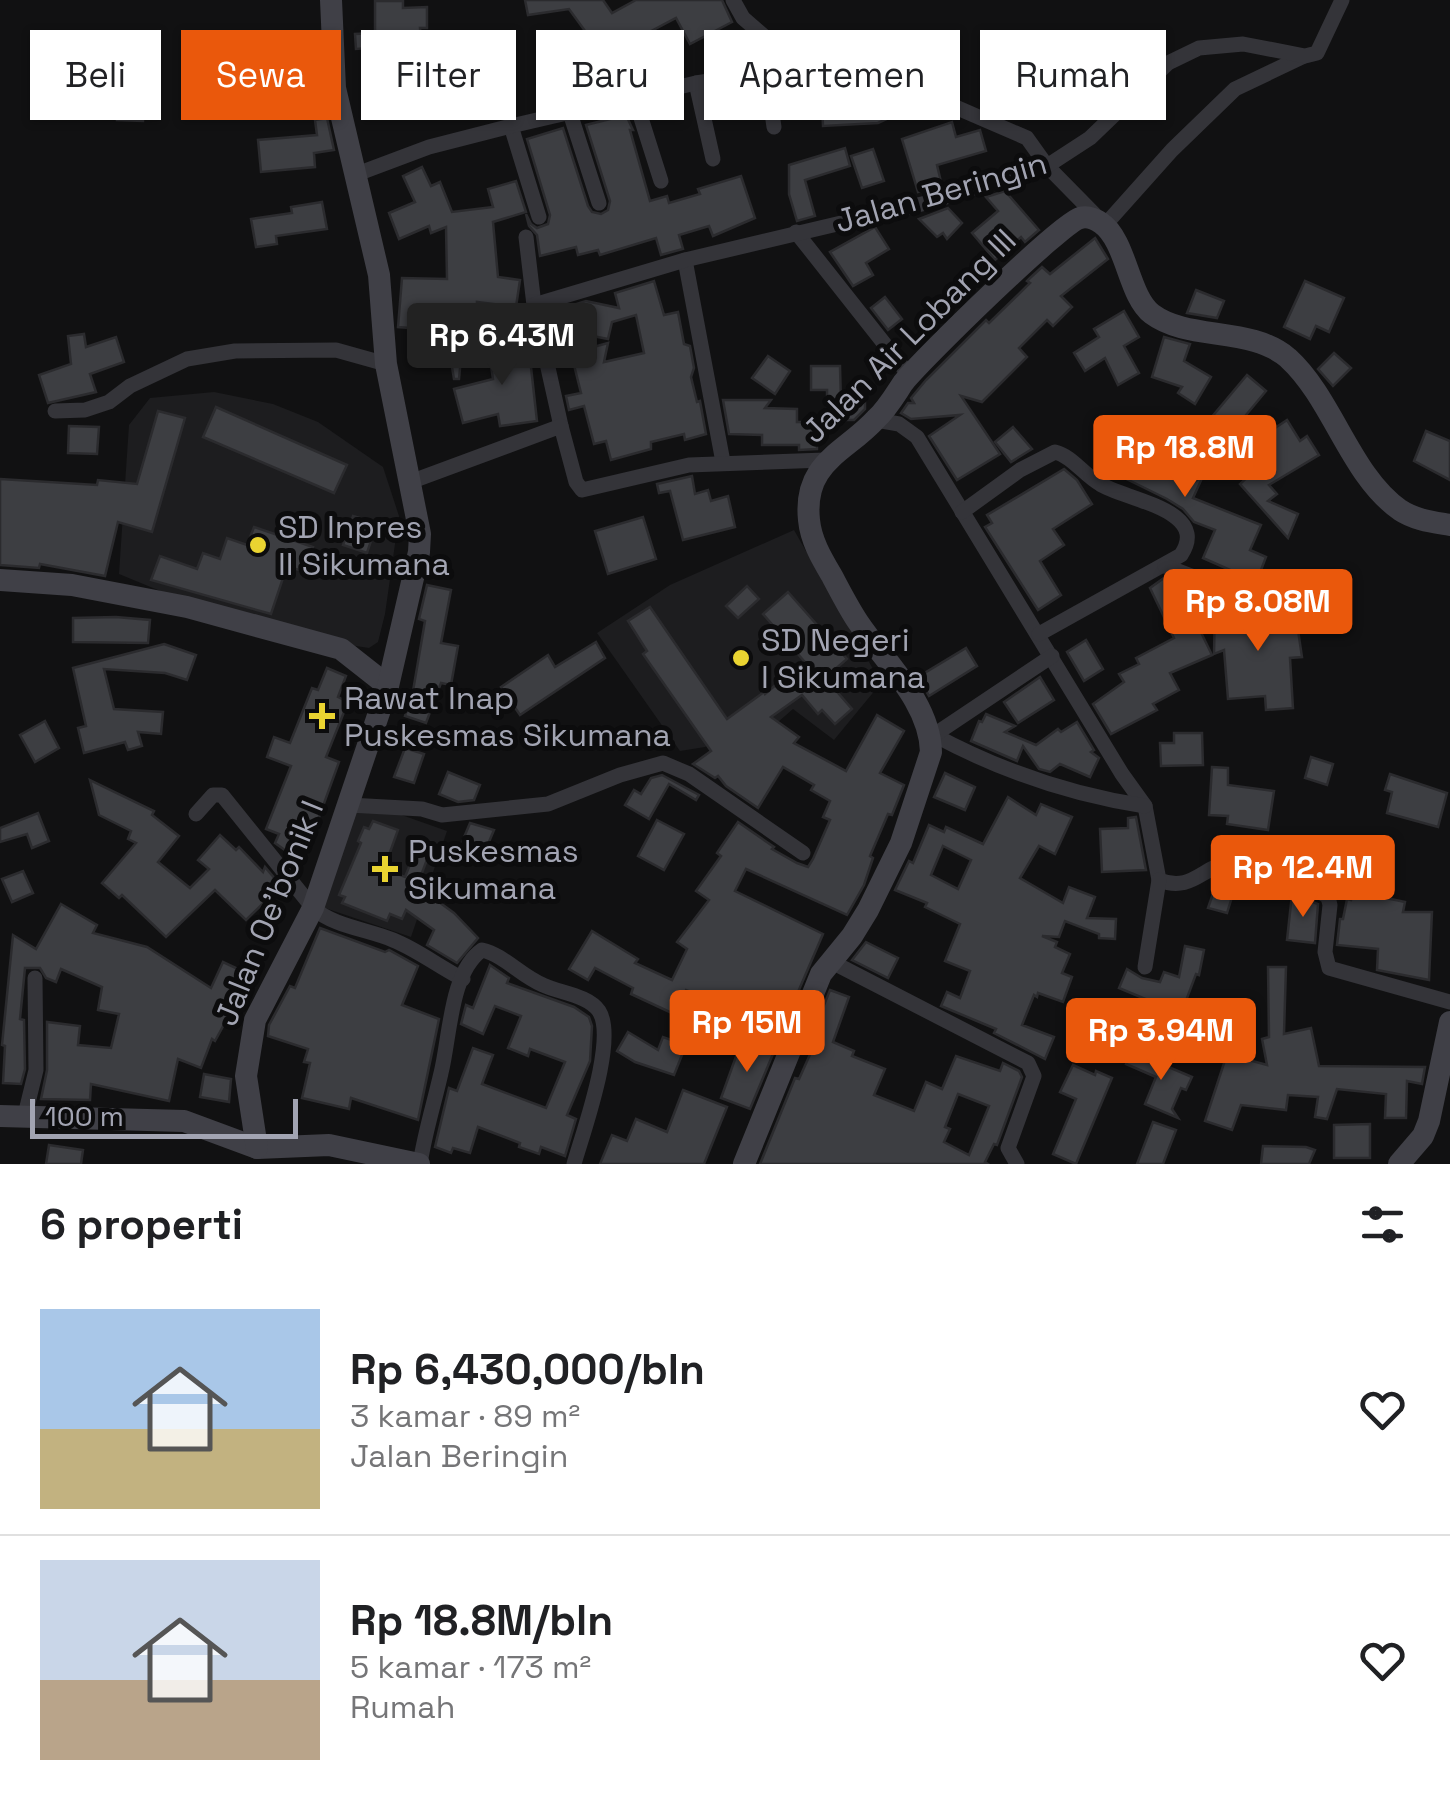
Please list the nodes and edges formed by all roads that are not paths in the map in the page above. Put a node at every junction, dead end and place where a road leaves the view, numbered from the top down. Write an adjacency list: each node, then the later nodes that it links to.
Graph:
1 (334, 0): 14 (street, Jalan Oe'bonik I)
2 (734, 0): 13 (street)
3 (1342, 0): 4 (street)
4 (1305, 56): 13 (street, Jalan Beringin); 18 (street)
5 (696, 83): 6 (street); 11 (street); 12 (street)
6 (684, 86)
7 (538, 120): 10 (street)
8 (572, 120): 16 (street)
9 (642, 120): 15 (street)
10 (511, 126): 14 (street); 17 (street)
11 (774, 126)
12 (713, 159)
13 (1047, 166): 18 (street); 19 (street, Jalan Beringin)
14 (357, 174): 23 (street, Jalan Oe'bonik I)
15 (661, 181)
16 (599, 204)
17 (539, 217)
18 (1105, 225): 24 (street, Jalan Air Lobang III); 32 (street)
19 (796, 232): 21 (street, Jalan Beringin); 24 (street)
20 (526, 238): 22 (street)
21 (685, 260): 22 (street, Jalan Beringin); 29 (street)
22 (534, 305): 27 (street)
23 (386, 364): 25 (street); 30 (street, Jalan Oe'bonik I)
24 (909, 375): 26 (street, Jalan Air Lobang III)
25 (54, 411)
26 (876, 420): 28 (street, Jalan Air Lobang III); 31 (street)
27 (562, 426): 29 (street); 30 (street)
28 (825, 460): 29 (street); 39 (street, Jalan Air Lobang III)
29 (724, 462)
30 (410, 482): 38 (street, Jalan Oe'bonik I)
31 (962, 512): 33 (street); 36 (street)
32 (1450, 525)
33 (1166, 566): 35 (street); 36 (street)
34 (0, 580): 38 (street)
35 (1279, 593)
36 (1039, 634): 37 (street)
37 (1052, 656): 39 (street); 41 (street)
38 (388, 686): 40 (street, Jalan Oe'bonik I)
39 (931, 736): 41 (street); 46 (street)
40 (349, 805): 43 (street); 45 (street, Jalan Oe'bonik I)
41 (1146, 806): 44 (street)
42 (196, 814): 45 (street)
43 (803, 853)
44 (1159, 880): 47 (street); 50 (street)
45 (313, 908): 49 (street); 54 (street, Jalan Oe'bonik I)
46 (830, 961): 57 (street); 58 (street)
47 (1145, 966)
48 (35, 978): 52 (street)
49 (463, 979): 55 (street); 56 (street)
50 (1450, 1002)
51 (1450, 1022): 59 (street)
52 (26, 1115): 53 (street); 54 (street)
53 (0, 1116)
54 (253, 1156): 55 (street)
55 (420, 1164)
56 (574, 1164)
57 (744, 1164)
58 (1017, 1164)
59 (1399, 1164)

